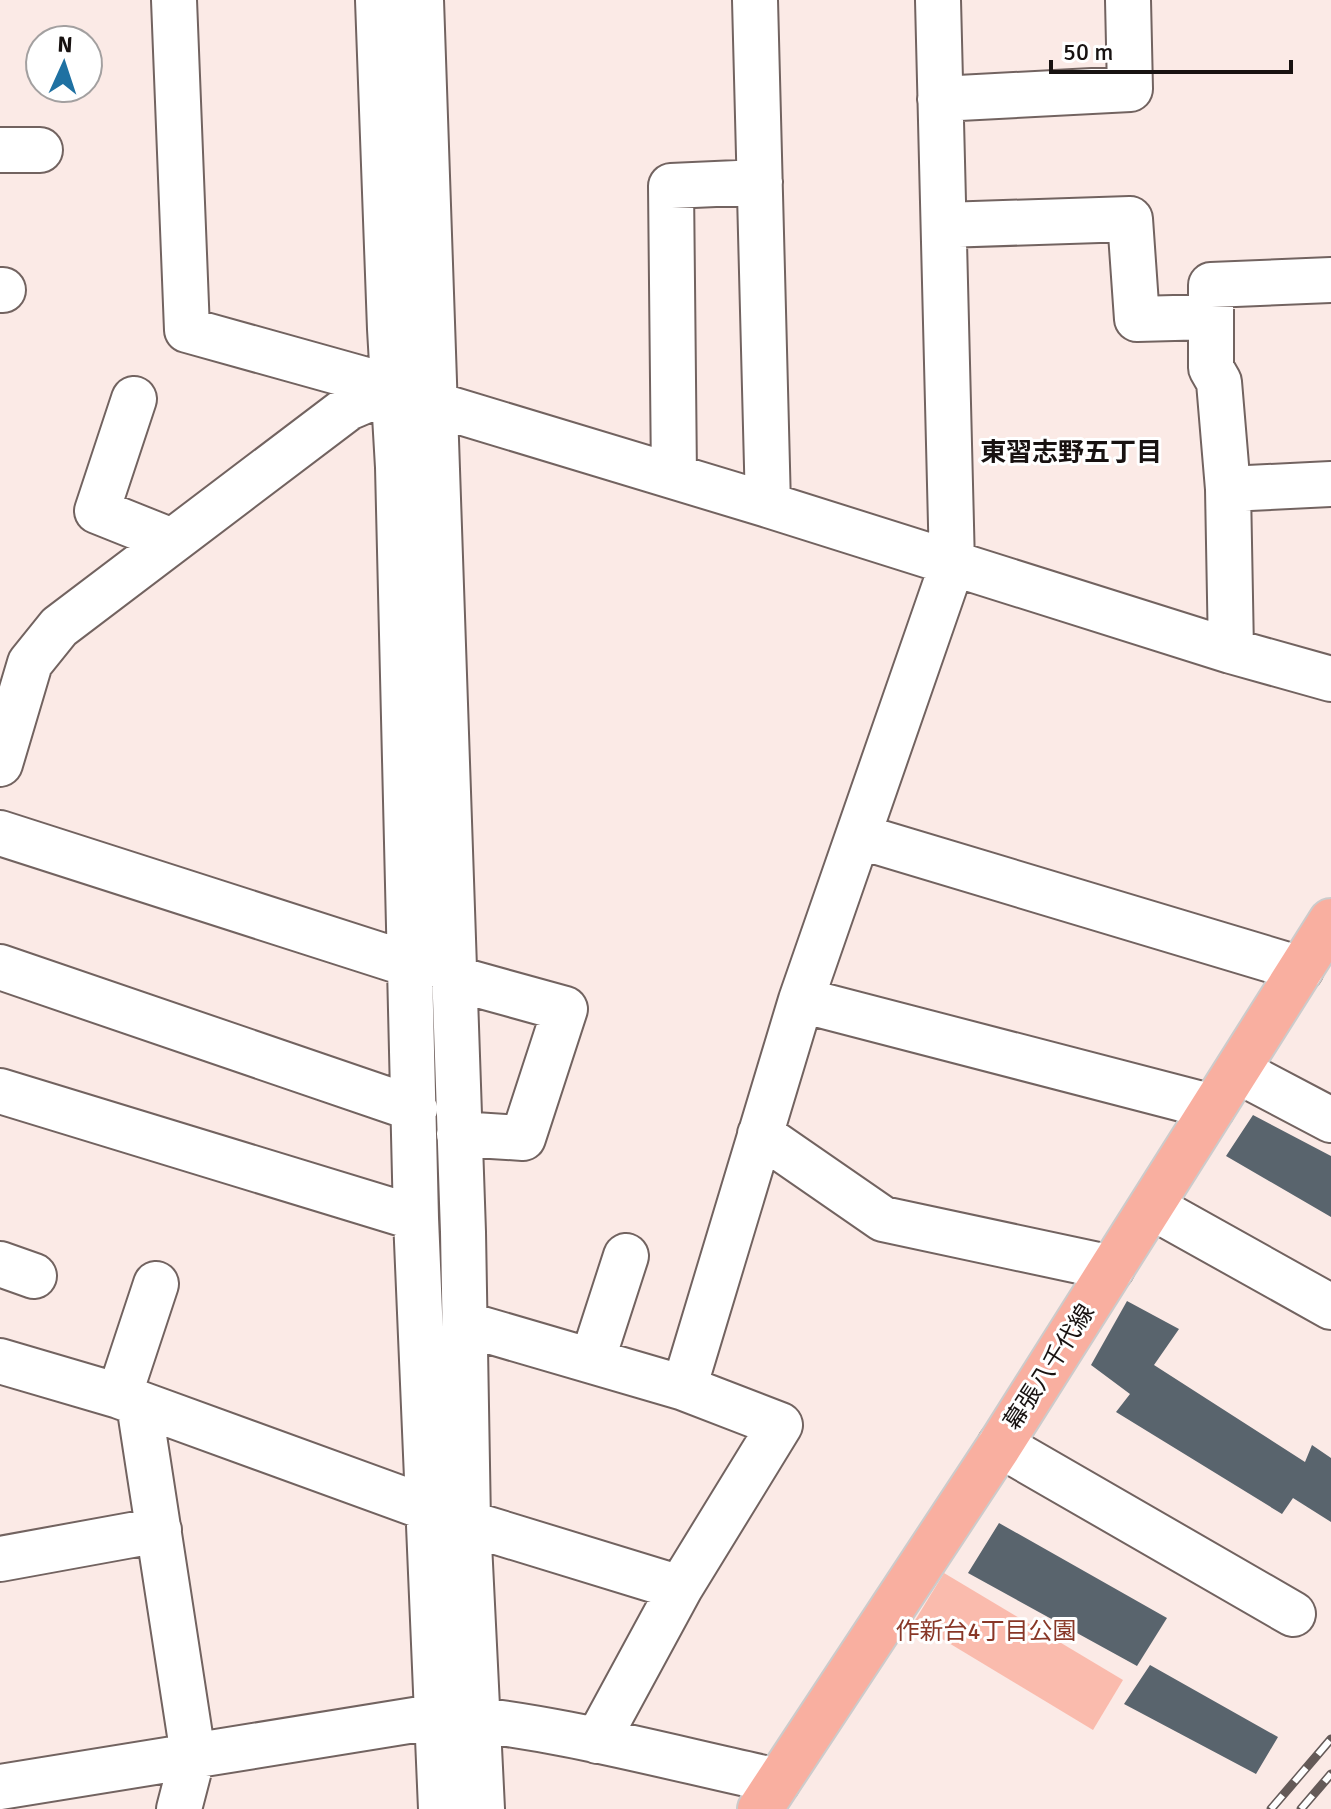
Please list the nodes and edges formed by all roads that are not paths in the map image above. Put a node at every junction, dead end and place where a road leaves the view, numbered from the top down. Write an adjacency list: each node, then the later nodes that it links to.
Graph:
1 (174, 0): 12 (street)
2 (378, 0): 12 (street)
3 (421, 0): 12 (street)
4 (755, 0): 8 (street)
5 (938, 0): 7 (street)
6 (1128, 0): 7 (street)
7 (940, 99): 9 (street)
8 (760, 182): 14 (street); 17 (street)
9 (944, 225): 11 (street); 19 (street)
10 (1331, 280): 11 (street)
11 (1211, 317): 16 (street)
12 (415, 396): 14 (street); 18 (street); 26 (street); 29 (street)
13 (134, 399): 18 (street)
14 (674, 476): 17 (street)
15 (1331, 484): 16 (street)
16 (1228, 489): 20 (street)
17 (768, 505): 19 (street)
18 (172, 541): 22 (street)
19 (952, 565): 20 (street); 24 (street)
20 (1231, 651): 21 (street)
21 (1331, 679)
22 (0, 764)
23 (0, 833): 26 (street)
24 (858, 836): 28 (street); 30 (street)
25 (1331, 921): 28 (main road, 幕張八千代線)
26 (408, 964): 34 (street)
27 (0, 967): 34 (street)
28 (1301, 969): 31 (main road, 幕張八千代線)
29 (453, 978): 36 (street); 36 (street)
30 (801, 1000): 33 (street); 37 (street)
31 (1238, 1071): 33 (main road, 幕張八千代線); 35 (street)
32 (0, 1091): 39 (street)
33 (1213, 1107): 38 (main road, 幕張八千代線)
34 (415, 1109): 39 (street)
35 (1331, 1120)
36 (459, 1134): 44 (street)
37 (760, 1134): 41 (street); 47 (street)
38 (1152, 1207): 41 (main road, 幕張八千代線); 43 (street)
39 (416, 1218): 50 (street)
40 (626, 1256): 46 (street)
41 (1112, 1268): 49 (main road, 幕張八千代線)
42 (156, 1284): 48 (street)
43 (1331, 1307)
44 (465, 1324): 46 (street); 50 (street)
45 (0, 1361): 48 (street)
46 (592, 1361): 47 (street)
47 (684, 1388): 53 (street)
48 (129, 1400): 50 (street); 51 (street)
49 (1000, 1445): 54 (street); 59 (main road, 幕張八千代線)
50 (448, 1516): 53 (street); 55 (street)
51 (159, 1530): 52 (street); 57 (street)
52 (0, 1559)
53 (680, 1588): 56 (street)
54 (1293, 1614)
55 (458, 1718): 56 (street); 57 (street); 61 (street); 62 (street)
56 (597, 1741): 59 (street)
57 (193, 1755): 58 (street); 60 (street)
58 (0, 1787)
59 (769, 1795)
60 (179, 1809)
61 (441, 1809)
62 (482, 1809)

